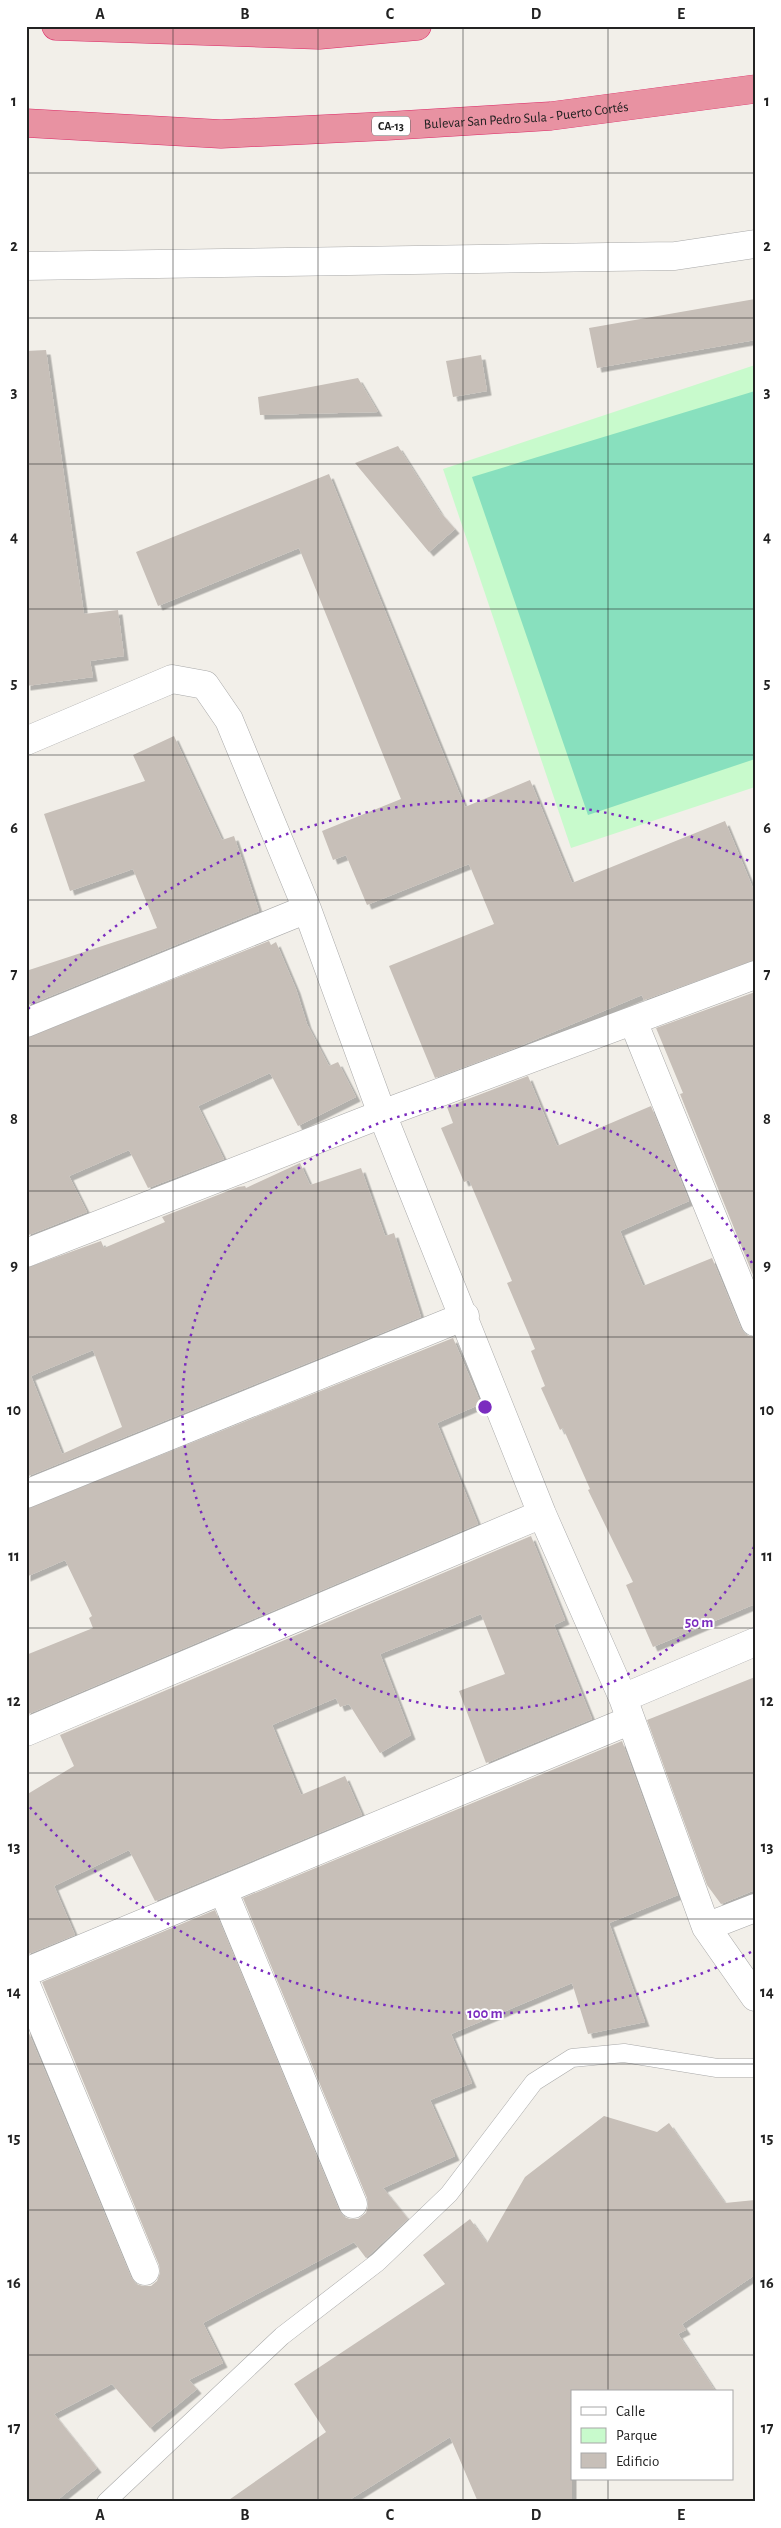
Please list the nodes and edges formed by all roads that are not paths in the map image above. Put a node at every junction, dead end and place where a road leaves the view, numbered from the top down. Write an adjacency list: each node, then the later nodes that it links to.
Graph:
1 (56, 26): 2 (highway)
2 (417, 26)
3 (755, 89): 4 (highway, Bulevar San Pedro Sula - Puerto Cortés / CA-13)
4 (26, 123)
5 (755, 244): 6 (street)
6 (26, 266)
7 (26, 741): 8 (street)
8 (307, 909): 11 (street); 12 (street)
9 (755, 975): 10 (street)
10 (633, 1021): 12 (street); 15 (street)
11 (26, 1023)
12 (382, 1114): 13 (street); 14 (street)
13 (26, 1253)
14 (465, 1316): 16 (street); 17 (street)
15 (755, 1322)
16 (26, 1494)
17 (542, 1514): 19 (street); 20 (street)
18 (755, 1642): 19 (street)
19 (627, 1709): 21 (street); 23 (street)
20 (26, 1732)
21 (222, 1890): 24 (street); 28 (street)
22 (755, 1908): 23 (street)
23 (706, 1927): 26 (street)
24 (26, 1972)
25 (26, 1985): 29 (street)
26 (755, 1997)
27 (755, 2068): 30 (lane)
28 (353, 2204)
29 (145, 2271)
30 (106, 2502)

